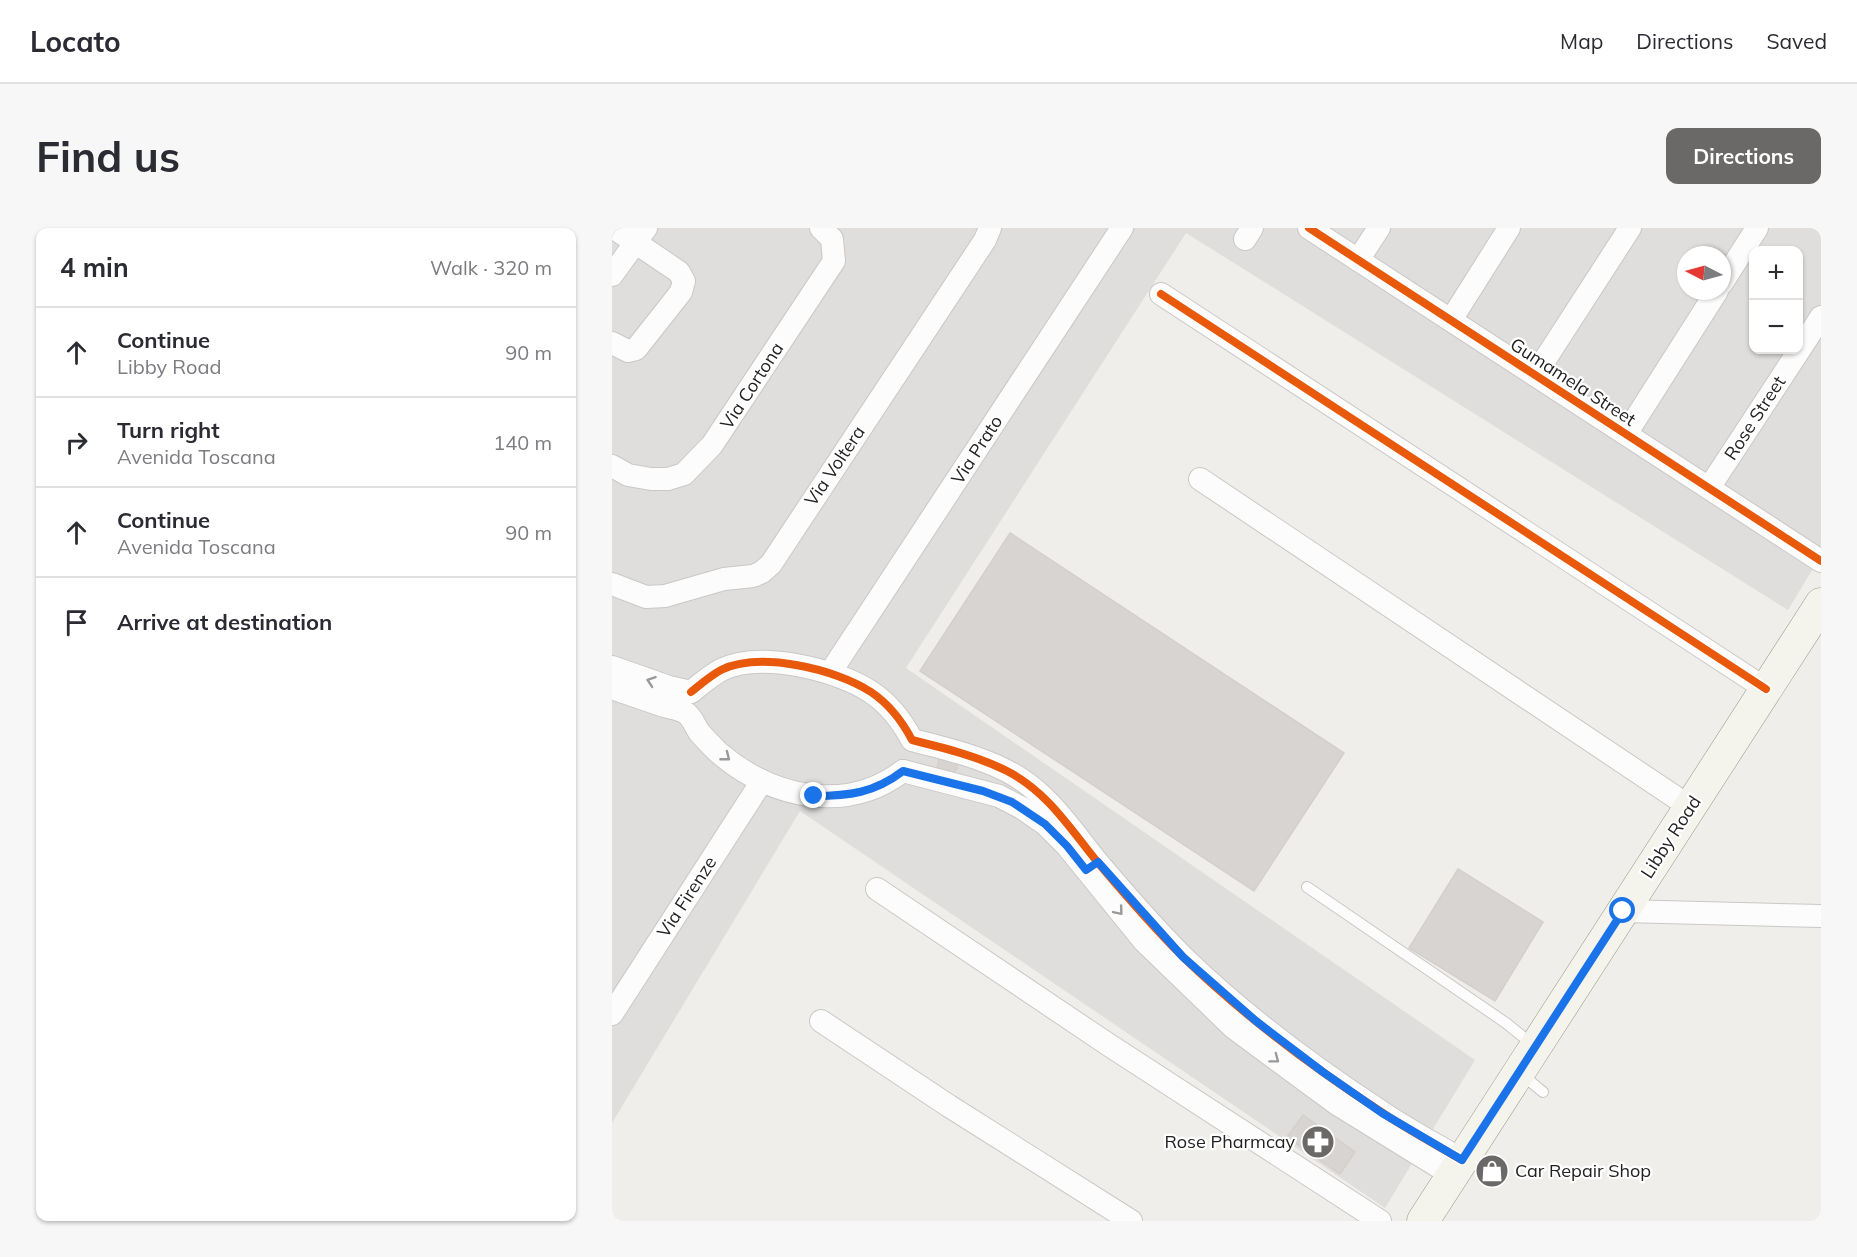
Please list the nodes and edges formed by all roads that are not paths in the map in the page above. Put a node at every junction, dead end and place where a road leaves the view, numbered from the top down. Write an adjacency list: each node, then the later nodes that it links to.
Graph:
1 (614, 228): 10 (street)
2 (821, 228): 21 (street, Via Cortona)
3 (990, 228): 25 (street, Via Voltera)
4 (1122, 228): 28 (street, Via Prato)
5 (1309, 228): 11 (street, Gumamela Street)
6 (1379, 228): 11 (street)
7 (1509, 228): 17 (street)
8 (1630, 228): 19 (street)
9 (1757, 228): 12 (street)
10 (640, 235): 13 (street); 18 (street)
11 (1358, 260): 17 (street, Gumamela Street)
12 (1731, 269)
13 (612, 275)
14 (1161, 294): 30 (street)
15 (1711, 300): 20 (street)
16 (1821, 317): 23 (street, Rose Street)
17 (1451, 320): 19 (street, Gumamela Street)
18 (612, 343)
19 (1535, 375): 20 (street, Gumamela Street)
20 (1626, 434): 23 (street, Gumamela Street)
21 (612, 466)
22 (1200, 479): 37 (street)
23 (1709, 488): 24 (street, Gumamela Street)
24 (1821, 561)
25 (612, 584)
26 (1821, 604): 30 (main road, Libby Road)
27 (612, 667): 31 (street, one-way to 27)
28 (830, 673): 31 (street); 32 (street)
29 (612, 688): 31 (street)
30 (1766, 689): 37 (main road, Libby Road)
31 (689, 703): 35 (street, one-way to 35)
32 (912, 740): 33 (street); 34 (street)
33 (992, 765): 36 (street); 38 (street)
34 (903, 771): 35 (street); 36 (street)
35 (762, 781): 43 (street, Via Firenze)
36 (983, 791): 38 (street)
37 (1690, 807): 41 (main road, Libby Road)
38 (1092, 866): 47 (street)
39 (1307, 887): 45 (lane)
40 (877, 889): 49 (street)
41 (1623, 911): 42 (street); 45 (main road, Libby Road)
42 (1821, 916)
43 (612, 1014)
44 (821, 1021): 48 (street)
45 (1527, 1060): 46 (lane); 47 (main road, Libby Road)
46 (1543, 1092)
47 (1457, 1167): 50 (main road, Libby Road)
48 (1131, 1221)
49 (1380, 1221)
50 (1423, 1221)

